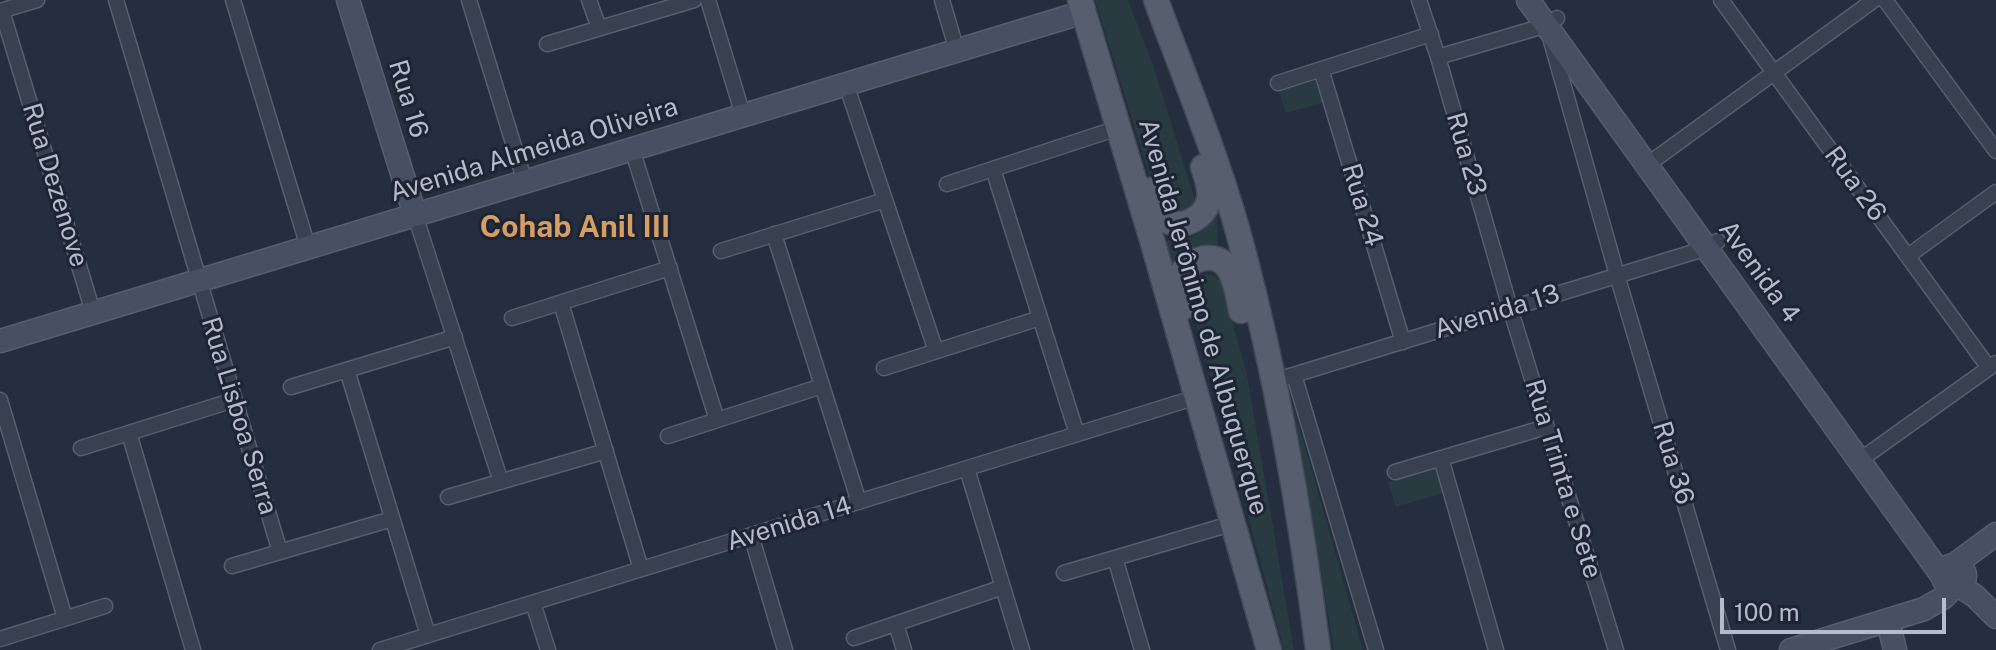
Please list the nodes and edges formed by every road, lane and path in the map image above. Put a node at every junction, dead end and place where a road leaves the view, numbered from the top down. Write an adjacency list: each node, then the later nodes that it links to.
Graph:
1 (37, 0): 17 (street)
2 (116, 0): 46 (street, Rua Lisboa Serra)
3 (233, 0): 41 (street)
4 (348, 0): 38 (street, Rua 16)
5 (469, 0): 34 (street)
6 (589, 0): 19 (street)
7 (694, 0): 19 (street)
8 (708, 0): 28 (street)
9 (942, 0): 22 (street)
10 (1156, 0): 16 (main road); 59 (main road, Avenida Jerônimo de Albuquerque)
11 (1419, 0): 20 (street, Rua 23)
12 (1528, 0): 18 (street, Avenida 4)
13 (1721, 0): 25 (street, Rua 26)
14 (1874, 0): 25 (street)
15 (1885, 0): 31 (street)
16 (1082, 6): 22 (street, Avenida Almeida Oliveira); 29 (main road, Avenida Jerônimo de Albuquerque)
17 (1, 11): 49 (street, Rua Dezenove)
18 (1550, 15): 23 (street); 32 (street, Avenida 4); 45 (street, Rua 36)
19 (599, 28): 21 (street)
20 (1431, 34): 23 (street, Rua 23); 24 (street)
21 (547, 44)
22 (957, 51): 27 (street, Avenida Almeida Oliveira)
23 (1438, 57): 48 (street, Rua 23)
24 (1321, 69): 26 (street); 54 (street, Rua 24)
25 (1774, 73): 32 (street); 43 (street, Rua 26)
26 (1278, 83)
27 (846, 84): 28 (street, Avenida Almeida Oliveira); 37 (street)
28 (743, 115): 30 (street, Avenida Almeida Oliveira)
29 (1118, 128): 33 (street); 62 (main road, Avenida Jerônimo de Albuquerque)
30 (632, 149): 34 (street, Avenida Almeida Oliveira); 44 (street)
31 (1996, 151)
32 (1652, 161): 40 (street, Avenida 4)
33 (993, 169): 35 (street); 51 (street)
34 (525, 182): 38 (street, Avenida Almeida Oliveira)
35 (947, 184)
36 (1996, 192): 43 (street)
37 (885, 200): 39 (street); 55 (street)
38 (415, 215): 41 (street, Avenida Almeida Oliveira); 52 (street)
39 (774, 234): 42 (street); 60 (street)
40 (1712, 244): 45 (street, Avenida 13); 72 (street, Avenida 4)
41 (308, 247): 46 (street, Avenida Almeida Oliveira)
42 (721, 251)
43 (1908, 256): 56 (street, Rua 26)
44 (670, 268): 47 (street); 65 (street)
45 (1617, 275): 48 (street, Avenida 13); 113 (street, Rua 36)
46 (198, 281): 49 (street, Avenida Almeida Oliveira); 64 (street, Rua Lisboa Serra)
47 (561, 303): 50 (street); 71 (street)
48 (1510, 308): 54 (street, Avenida 13); 66 (street, Rua Trinta e Sete)
49 (93, 312): 53 (street, Avenida Almeida Oliveira)
50 (512, 318)
51 (1040, 318): 55 (street); 68 (street)
52 (455, 337): 58 (street); 76 (street)
53 (0, 341)
54 (1403, 342): 59 (street, Avenida 13)
55 (936, 351): 57 (street)
56 (1992, 365): 72 (street)
57 (884, 368)
58 (347, 370): 61 (street); 79 (street)
59 (1284, 378): 83 (main road, Avenida Jerônimo de Albuquerque); 110 (street, Avenida Jerônimo de Albuquerque)
60 (822, 386): 65 (street); 78 (street)
61 (291, 387)
62 (1197, 397): 68 (street, Avenida 14); 80 (main road, Avenida Jerônimo de Albuquerque)
63 (0, 400): 95 (street)
64 (234, 400): 67 (street); 85 (street, Rua Lisboa Serra)
65 (717, 420): 69 (street)
66 (1546, 427): 73 (street); 112 (street, Rua Trinta e Sete)
67 (129, 433): 70 (street); 101 (street)
68 (1077, 434): 74 (street, Avenida 14)
69 (668, 436)
70 (81, 448)
71 (606, 451): 76 (street); 88 (street)
72 (1866, 456): 90 (street, Avenida 4)
73 (1441, 458): 75 (street); 111 (street)
74 (967, 469): 78 (street, Avenida 14); 91 (street)
75 (1395, 472)
76 (501, 482): 77 (street)
77 (448, 497)
78 (859, 502): 82 (street, Avenida 14)
79 (392, 519): 85 (street); 98 (street)
80 (1234, 523): 83 (main road); 86 (street); 108 (main road, Avenida Jerônimo de Albuquerque)
81 (1996, 534): 90 (street)
82 (751, 535): 88 (street, Avenida 14); 104 (street)
83 (1301, 541): 109 (main road, Avenida Jerônimo de Albuquerque)
84 (1996, 551): 90 (street)
85 (280, 552): 87 (street)
86 (1115, 558): 89 (street); 107 (street)
87 (232, 566)
88 (641, 569): 92 (street, Avenida 14)
89 (1064, 573)
90 (1953, 576): 94 (street, Avenida 4); 96 (street)
91 (1003, 587): 97 (street); 106 (street)
92 (533, 603): 98 (street, Avenida 14); 103 (street)
93 (105, 606): 95 (street)
94 (1996, 617)
95 (65, 618): 100 (street)
96 (1888, 621): 114 (street); 115 (street)
97 (896, 624): 99 (street); 105 (street)
98 (428, 635): 102 (street, Avenida 14)
99 (854, 638)
100 (0, 639)
101 (193, 650)
102 (380, 650)
103 (548, 650)
104 (785, 650)
105 (904, 650)
106 (1022, 650)
107 (1142, 650)
108 (1269, 650)
109 (1318, 650)
110 (1376, 650)
111 (1496, 650)
112 (1616, 650)
113 (1728, 650)
114 (1791, 650)
115 (1895, 650)

